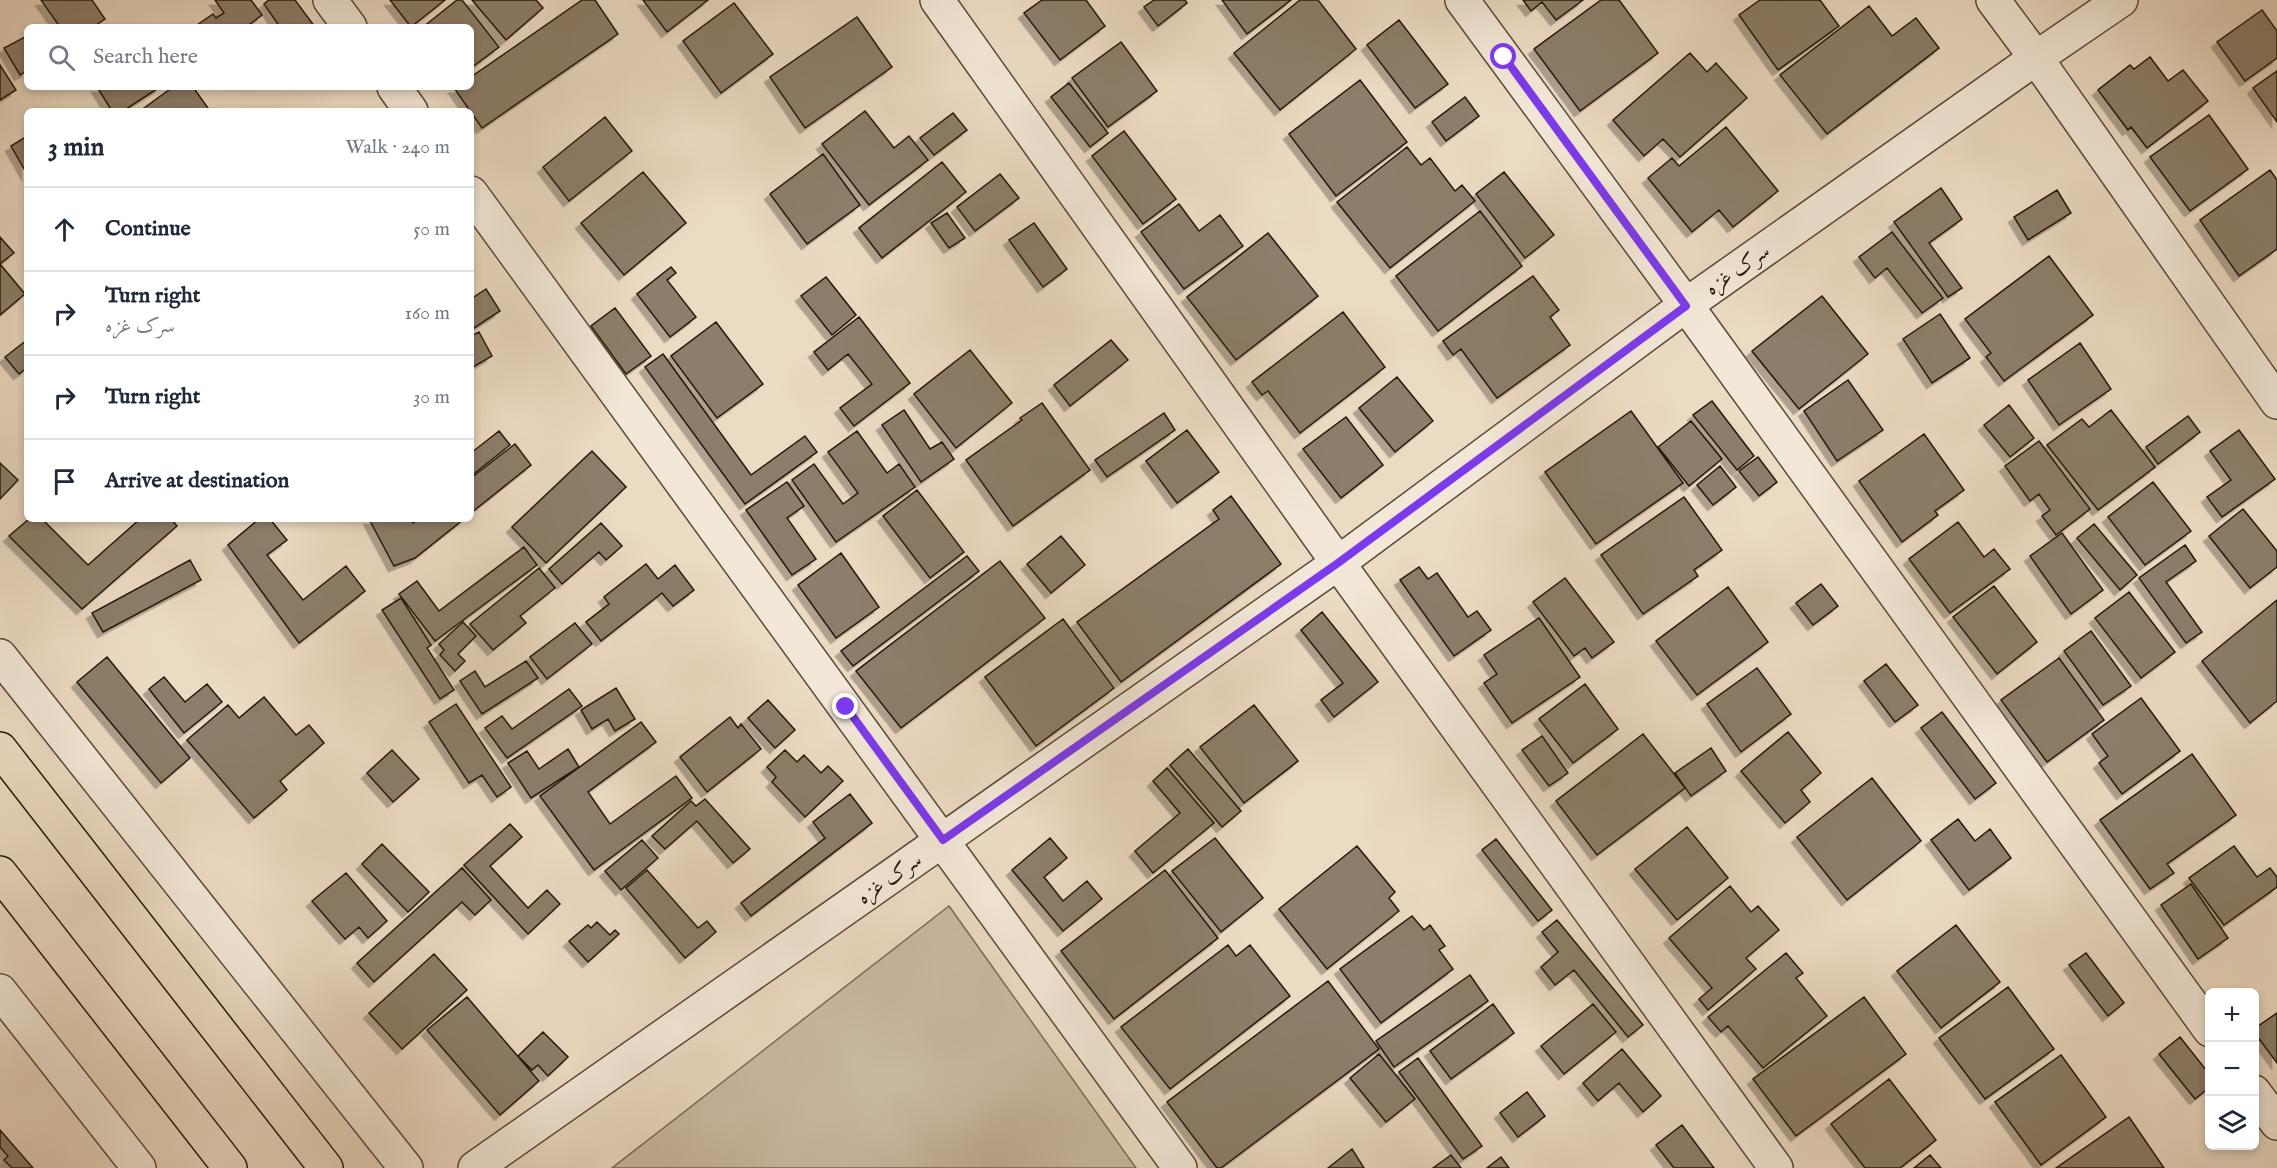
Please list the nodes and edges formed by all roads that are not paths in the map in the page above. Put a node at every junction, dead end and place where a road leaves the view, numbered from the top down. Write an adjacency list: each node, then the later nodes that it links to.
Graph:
1 (330, 0): 6 (street)
2 (937, 0): 13 (street)
3 (1462, 0): 11 (street)
4 (1993, 0): 7 (street)
5 (2121, 0): 7 (street, سرک غزه)
6 (348, 24)
7 (2036, 58): 11 (street, سرک غزه); 12 (street)
8 (396, 90): 9 (street)
9 (409, 108)
10 (474, 197): 16 (street)
11 (1686, 306): 13 (street, سرک غزه); 19 (street)
12 (2277, 402)
13 (1338, 563): 16 (street, سرک غزه); 28 (street)
14 (0, 656): 25 (street)
15 (0, 749): 24 (main road)
16 (943, 840): 26 (street, سرک غزه); 27 (street)
17 (0, 873): 23 (main road)
18 (0, 991): 22 (street)
19 (2205, 1023)
20 (2257, 1096): 21 (street)
21 (2277, 1123)
22 (139, 1168)
23 (231, 1168)
24 (326, 1168)
25 (406, 1168)
26 (476, 1168)
27 (1180, 1168)
28 (1776, 1168)

